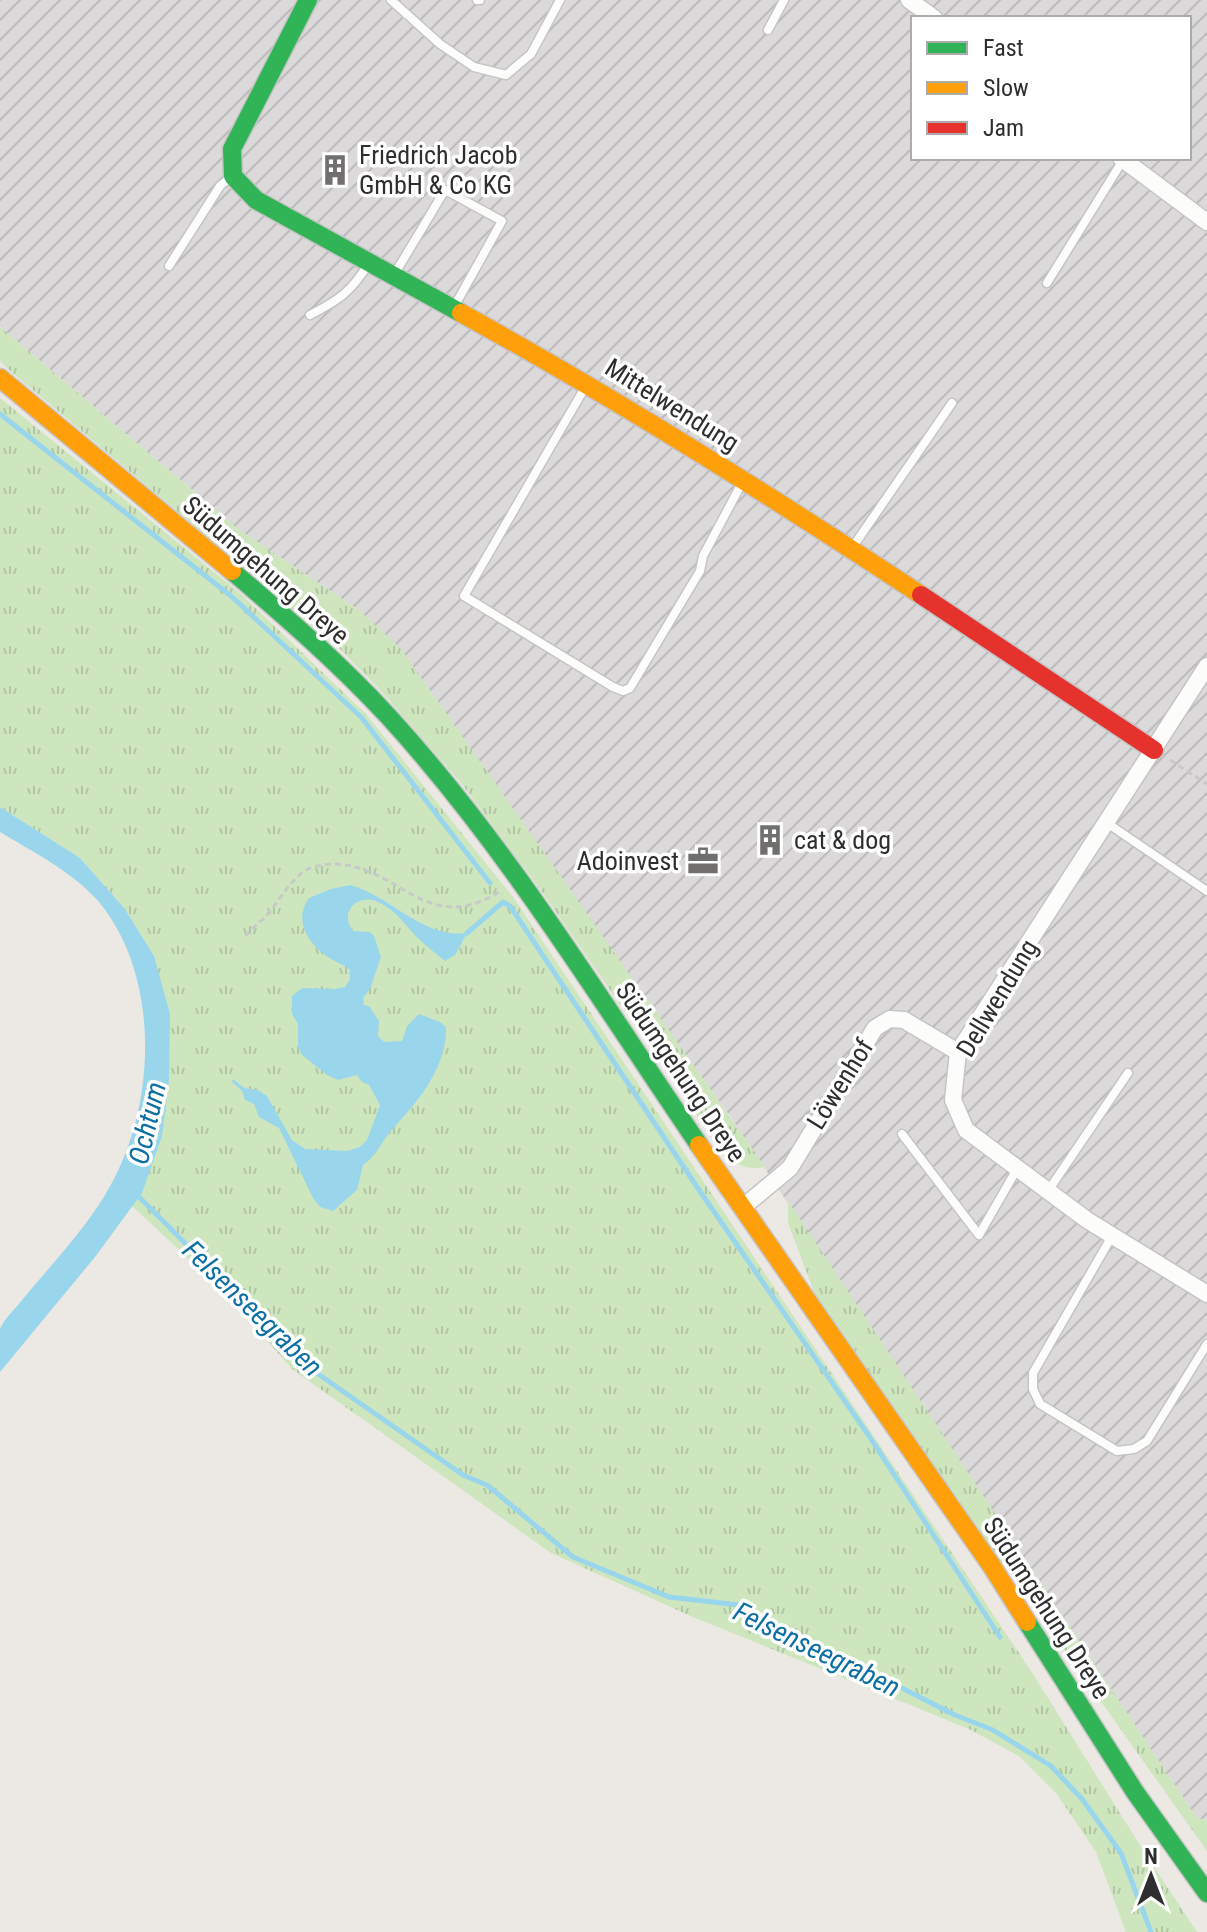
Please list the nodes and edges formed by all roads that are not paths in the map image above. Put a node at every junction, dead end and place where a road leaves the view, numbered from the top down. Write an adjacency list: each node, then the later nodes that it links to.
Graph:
1 (308, 0): 10 (main road)
2 (391, 0): 3 (lane)
3 (560, 0)
4 (784, 0): 7 (lane)
5 (909, 0): 6 (street)
6 (931, 16)
7 (768, 30)
8 (1121, 160): 15 (lane)
9 (1123, 160): 11 (street)
10 (233, 176): 12 (main road, Mittelwendung); 13 (lane)
11 (1207, 222)
12 (369, 262): 14 (main road, Mittelwendung); 17 (lane)
13 (169, 266)
14 (394, 276): 16 (main road, Mittelwendung); 16 (lane)
15 (1047, 283)
16 (453, 309): 19 (main road, Mittelwendung)
17 (310, 315)
18 (0, 378): 32 (main road, Südumgehung Dreye)
19 (588, 383): 21 (main road, Mittelwendung); 21 (lane)
20 (952, 403): 22 (lane)
21 (743, 480): 22 (main road, Mittelwendung)
22 (851, 549): 24 (main road, Mittelwendung)
23 (1207, 666): 24 (street)
24 (1154, 750): 25 (street, Dellwendung)
25 (1107, 823): 26 (lane); 27 (street, Dellwendung)
26 (1207, 891)
27 (958, 1052): 30 (street, Dellwendung); 32 (street, Löwenhof)
28 (1128, 1073): 31 (lane)
29 (902, 1134): 30 (lane)
30 (1017, 1168): 31 (street, Dellwendung)
31 (1048, 1191): 33 (street, Dellwendung)
32 (742, 1208): 36 (main road, Südumgehung Dreye)
33 (1113, 1236): 34 (street, Dellwendung); 35 (lane)
34 (1205, 1287)
35 (1207, 1344)
36 (1207, 1893)

